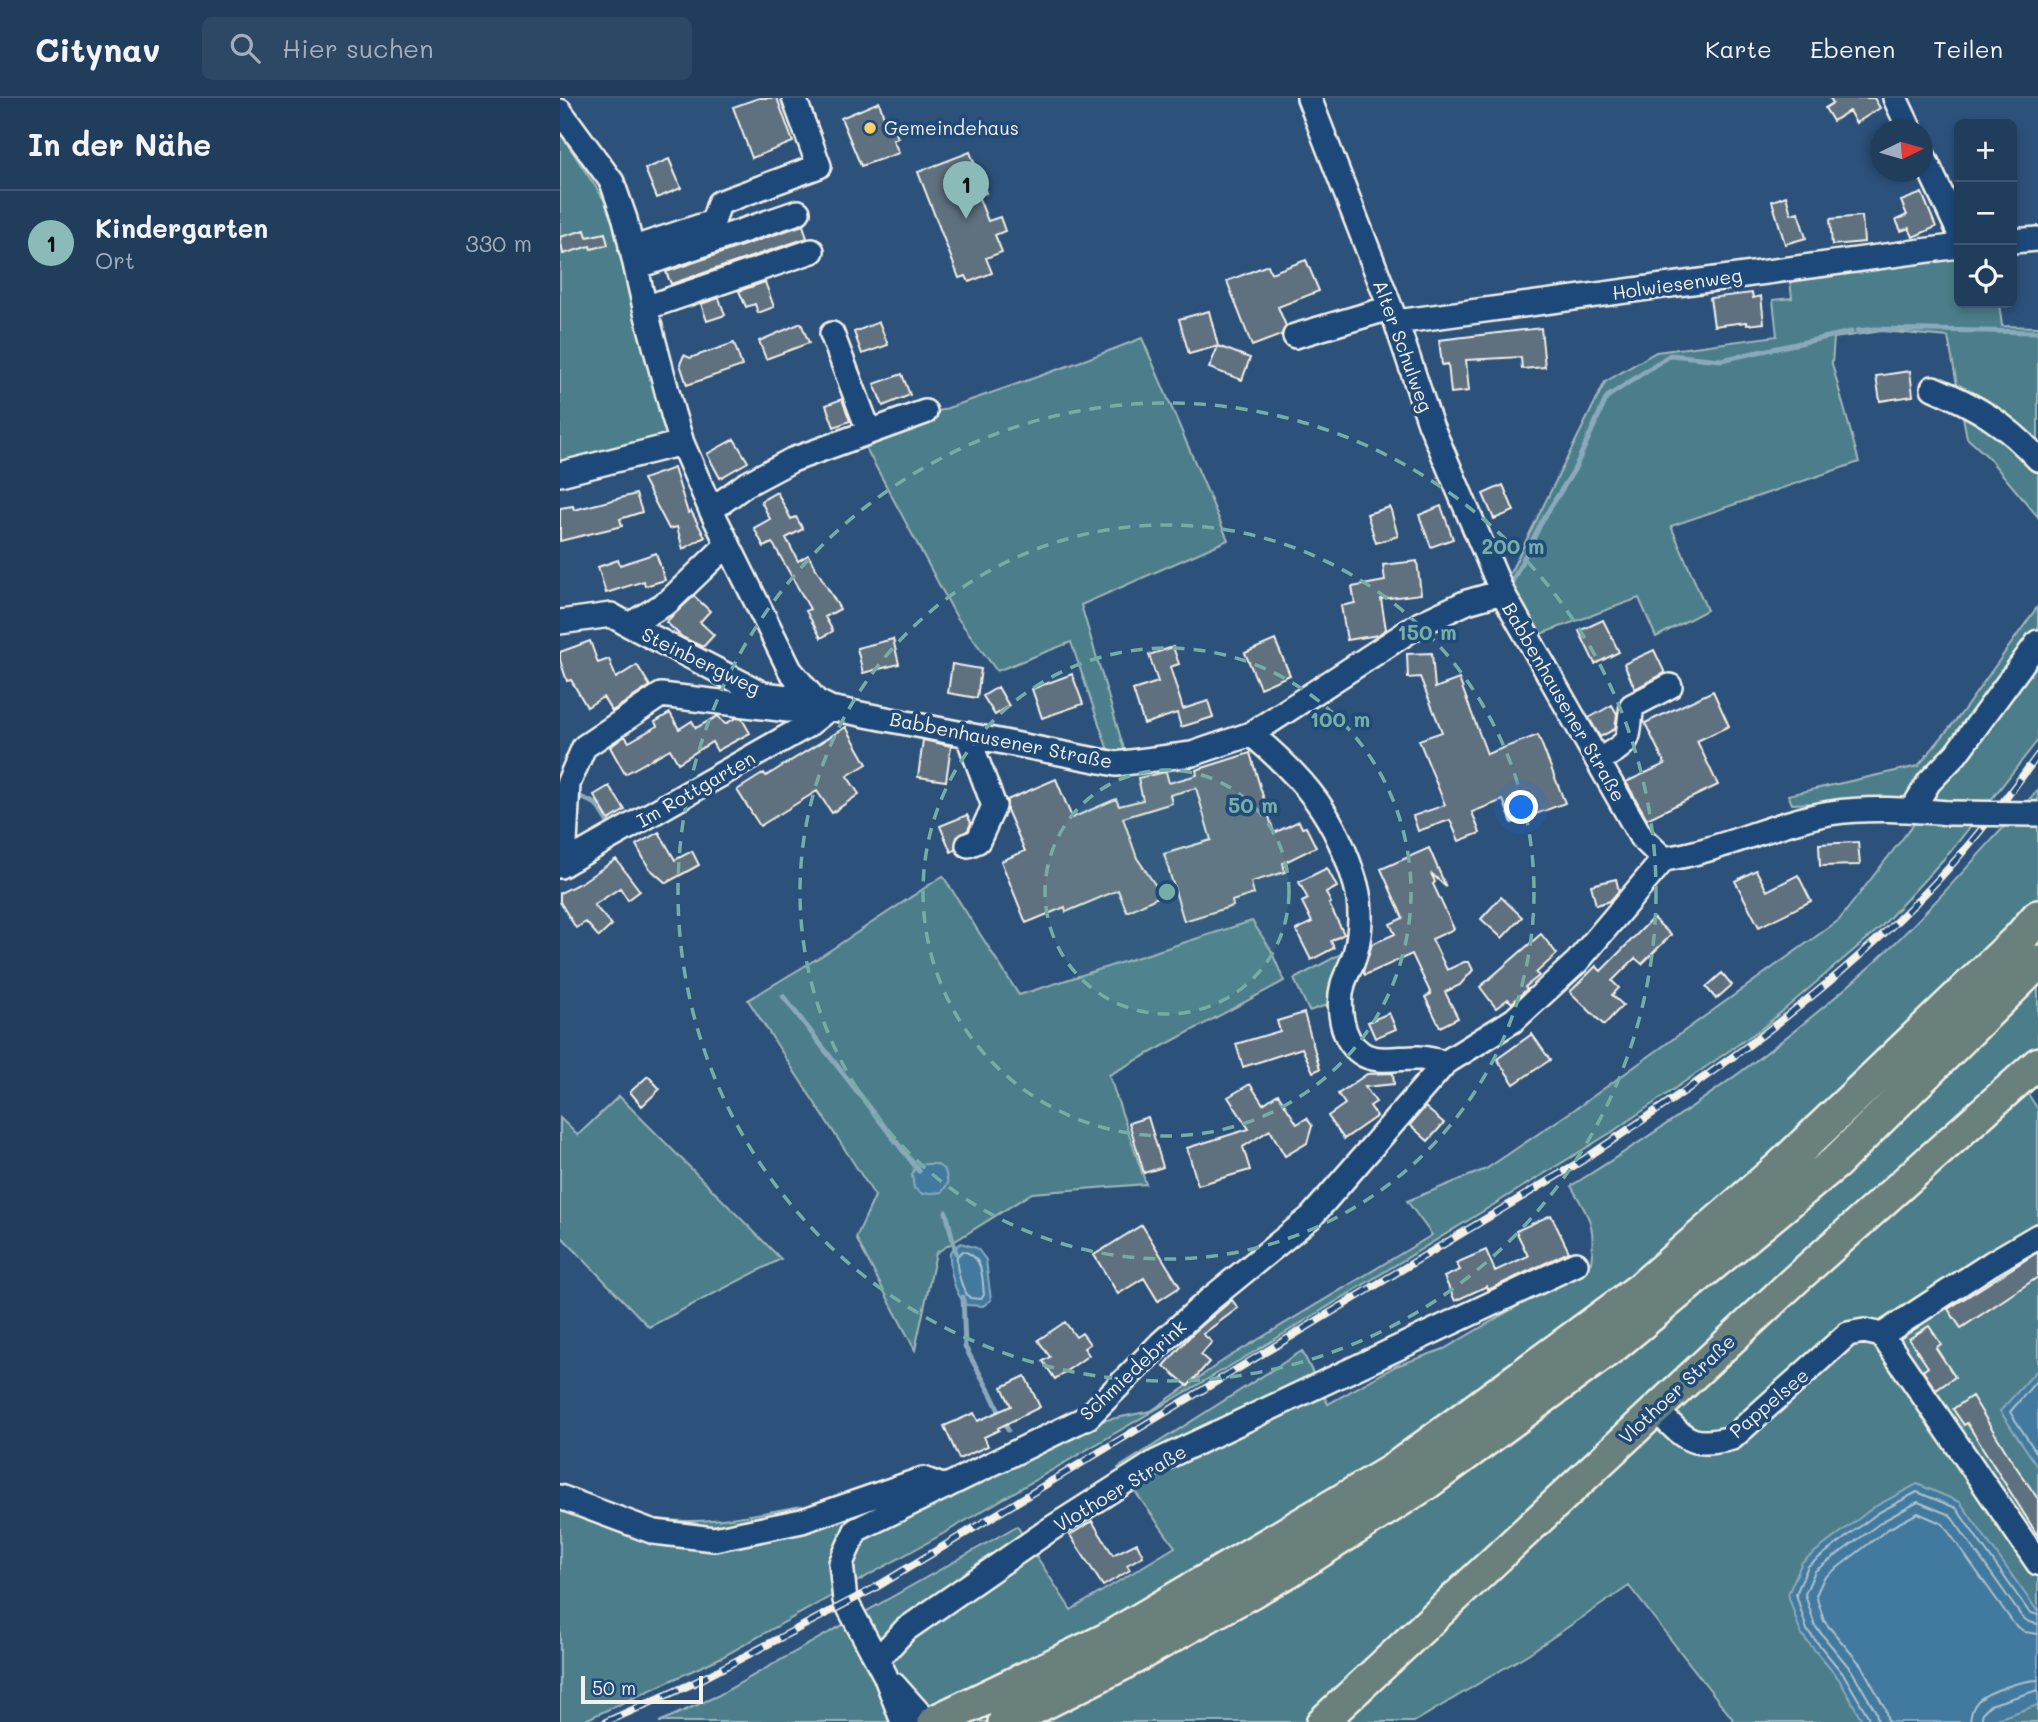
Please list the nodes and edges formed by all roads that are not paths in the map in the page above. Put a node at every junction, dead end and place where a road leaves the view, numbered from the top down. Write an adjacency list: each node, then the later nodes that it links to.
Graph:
1 (794, 98): 13 (street)
2 (1309, 98): 15 (street, Alter Schulweg)
3 (1895, 98): 5 (street)
4 (560, 111): 13 (street)
5 (1905, 119)
6 (1933, 176): 8 (street)
7 (798, 212): 13 (street)
8 (1954, 221)
9 (2038, 239): 10 (street)
10 (2017, 241)
11 (1954, 247): 15 (street, Holwiesenweg)
12 (812, 251): 14 (street)
13 (633, 258): 14 (street)
14 (645, 308): 21 (street)
15 (1393, 315): 17 (street, Holwiesenweg); 26 (street, Alter Schulweg)
16 (832, 334): 20 (street)
17 (1295, 335)
18 (1933, 388): 22 (street)
19 (925, 412): 20 (street)
20 (869, 431): 24 (street)
21 (682, 443): 23 (street); 24 (street)
22 (2038, 459)
23 (560, 474)
24 (711, 510): 25 (street)
25 (728, 544): 28 (street, Steinbergweg); 31 (street)
26 (1502, 592): 33 (street, Babbenhausener Straße); 34 (street, Babbenhausener Straße)
27 (560, 622): 28 (street, Steinbergweg)
28 (629, 625): 31 (street, Steinbergweg)
29 (2038, 642): 35 (street)
30 (1670, 686): 34 (street)
31 (823, 704): 32 (street, Babbenhausener Straße); 39 (street, Im Rottgarten); 39 (street)
32 (967, 734): 33 (street, Babbenhausener Straße); 37 (street)
33 (1251, 734): 42 (street)
34 (1598, 761): 38 (street, Babbenhausener Straße)
35 (1912, 810): 36 (street, bridge); 38 (street)
36 (2038, 814)
37 (968, 845)
38 (1664, 859): 42 (street)
39 (562, 865)
40 (2038, 917): 54 (highway)
41 (2038, 962): 55 (highway)
42 (1445, 1063): 48 (street, Schmiedebrink)
43 (2038, 1063): 47 (main road, Vlothoer Straße)
44 (2038, 1236): 46 (street)
45 (1576, 1264): 51 (street, Vlothoer Straße)
46 (1882, 1335): 47 (street, Pappelsee); 50 (street)
47 (1656, 1410): 56 (main road, Vlothoer Straße)
48 (944, 1487): 49 (street); 51 (street, Schmiedebrink)
49 (560, 1497)
50 (2038, 1563)
51 (881, 1667): 52 (street, Schmiedebrink); 53 (street, Schmiedebrink)
52 (903, 1722)
53 (927, 1722)
54 (935, 1722)
55 (1005, 1722)
56 (1322, 1722)

